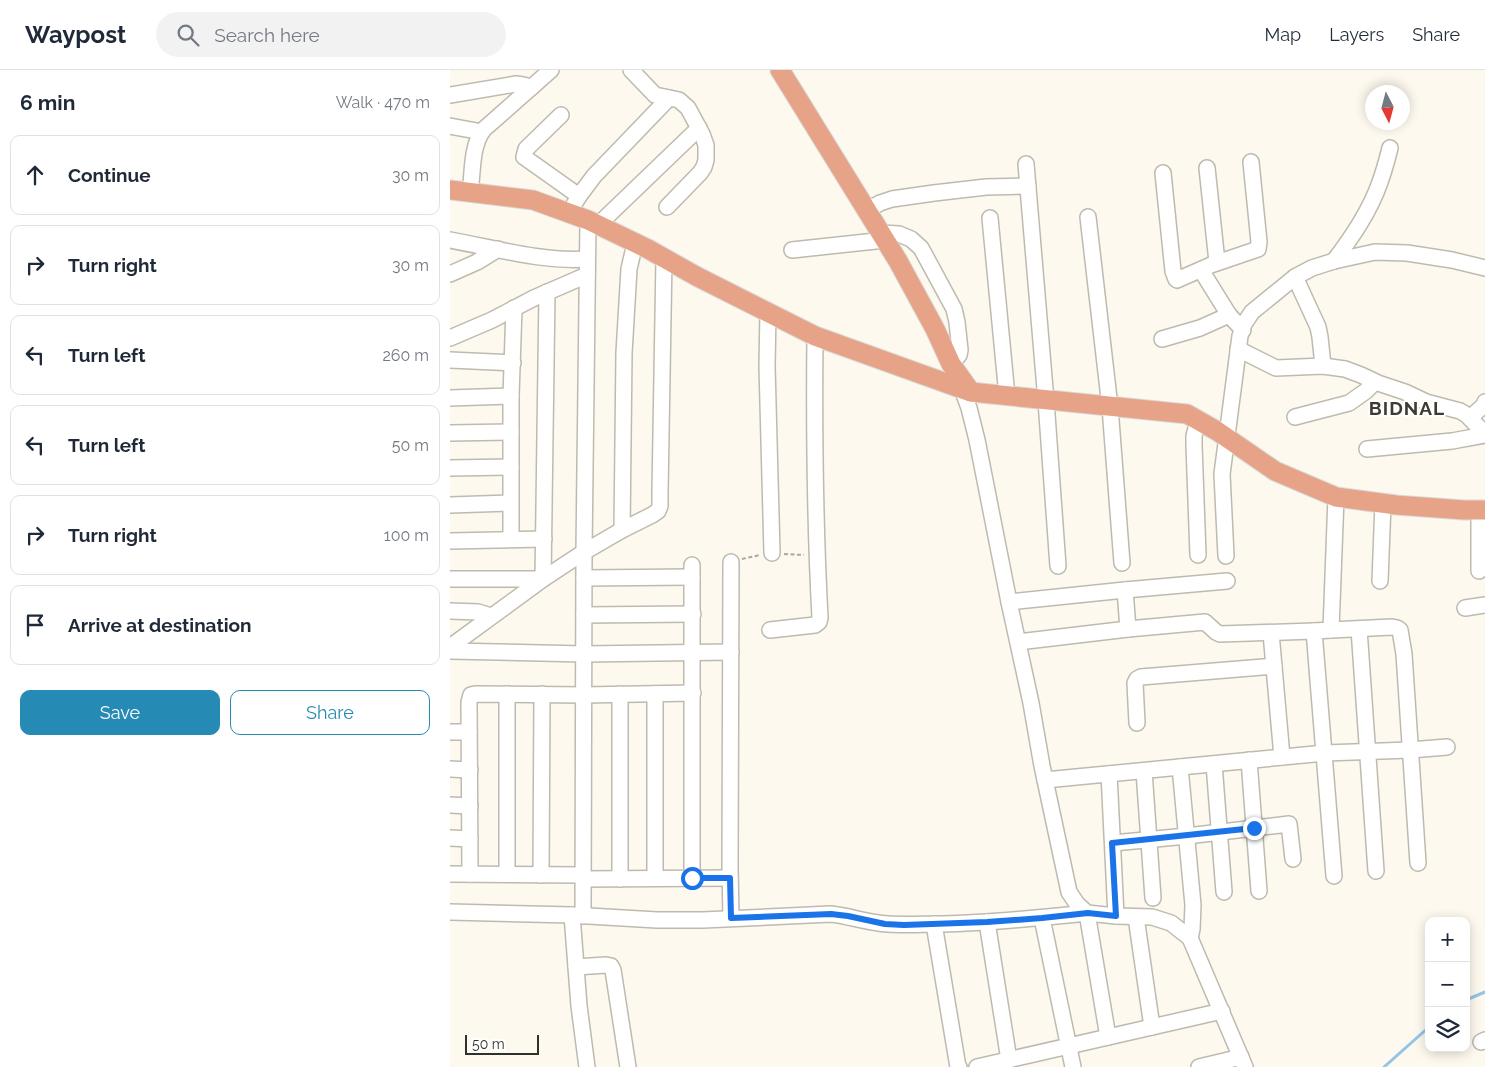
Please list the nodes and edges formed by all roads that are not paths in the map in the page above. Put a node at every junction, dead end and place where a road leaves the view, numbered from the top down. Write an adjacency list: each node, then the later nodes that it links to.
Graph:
1 (551, 70): 4 (street)
2 (632, 70): 6 (street)
3 (780, 70): 21 (main road)
4 (532, 87): 5 (street); 10 (street)
5 (450, 95)
6 (668, 98): 9 (street); 19 (street)
7 (561, 115): 19 (street)
8 (450, 126): 10 (street)
9 (699, 128): 20 (street); 25 (street)
10 (482, 132): 18 (street)
11 (1390, 148): 33 (street)
12 (1251, 162): 34 (street)
13 (1026, 164): 16 (street)
14 (1206, 168): 34 (street)
15 (1163, 173): 36 (street)
16 (1028, 186): 21 (street); 58 (street)
17 (450, 190): 18 (main road)
18 (470, 192): 22 (main road)
19 (579, 196): 22 (street)
20 (667, 207)
21 (866, 211): 26 (main road)
22 (569, 213): 25 (main road)
23 (1088, 217): 60 (street)
24 (990, 218): 56 (street)
25 (593, 222): 28 (main road); 32 (street)
26 (883, 237): 30 (street); 51 (main road); 51 (street)
27 (450, 240): 29 (street)
28 (635, 243): 31 (main road); 76 (street)
29 (498, 249): 32 (street); 37 (street)
30 (792, 250)
31 (664, 258): 42 (main road); 76 (street)
32 (587, 259): 38 (street)
33 (1334, 261): 35 (street); 39 (street)
34 (1217, 262): 36 (street)
35 (1485, 268)
36 (1201, 270): 43 (street)
37 (450, 274)
38 (587, 275): 40 (street); 80 (street)
39 (1295, 277): 44 (street); 52 (street)
40 (547, 292): 41 (street); 78 (street)
41 (514, 308): 46 (street); 50 (street)
42 (768, 312): 45 (main road); 81 (street)
43 (1229, 315): 44 (street); 47 (street)
44 (1242, 330): 48 (street)
45 (815, 336): 54 (main road); 103 (street)
46 (450, 338)
47 (1162, 339)
48 (1238, 349): 52 (street); 67 (street)
49 (450, 360): 50 (street)
50 (512, 362): 55 (street)
51 (951, 364): 54 (main road)
52 (1322, 366): 53 (street)
53 (1375, 382): 61 (street); 62 (street)
54 (966, 391): 56 (main road); 94 (street)
55 (512, 396): 57 (street); 64 (street)
56 (1007, 396): 58 (main road)
57 (450, 398)
58 (1046, 401): 60 (main road); 86 (street)
59 (1485, 402): 62 (street)
60 (1110, 407): 63 (main road); 85 (street)
61 (1295, 417)
62 (1470, 418): 66 (street)
63 (1198, 420): 67 (main road); 82 (street)
64 (511, 432): 65 (street); 69 (street)
65 (450, 433)
66 (1485, 434): 68 (street)
67 (1227, 438): 71 (main road); 83 (street)
68 (1367, 449)
69 (511, 467): 70 (street); 72 (street)
70 (450, 468)
71 (1336, 497): 74 (main road); 104 (street)
72 (510, 503): 73 (street); 77 (street)
73 (450, 504)
74 (1383, 504): 75 (main road); 92 (street)
75 (1482, 510): 87 (street)
76 (622, 530): 80 (street)
77 (511, 539): 78 (street); 79 (street)
78 (544, 539): 90 (street)
79 (450, 541)
80 (584, 552): 88 (street); 90 (street)
81 (772, 553)
82 (1198, 555)
83 (1226, 556)
84 (731, 562): 111 (street)
85 (1122, 563)
86 (1058, 566)
87 (1479, 571)
88 (584, 578): 98 (street); 99 (street)
89 (450, 579): 90 (street)
90 (543, 579): 100 (street)
91 (1227, 581): 93 (street)
92 (1380, 581)
93 (1125, 590): 94 (street); 101 (street)
94 (1009, 602): 107 (street)
95 (1485, 605): 96 (street)
96 (1466, 608)
97 (450, 612): 100 (street)
98 (692, 614): 99 (street); 110 (street)
99 (584, 615): 112 (street)
100 (491, 616): 108 (street)
101 (1128, 629): 106 (street); 107 (street)
102 (1359, 629): 104 (street); 124 (street); 125 (street)
103 (770, 630)
104 (1331, 630): 105 (street)
105 (1314, 631): 106 (street); 126 (street)
106 (1272, 633): 113 (street)
107 (1018, 642): 135 (street)
108 (450, 648)
109 (450, 652): 112 (street)
110 (692, 652): 111 (street); 112 (street); 114 (street)
111 (731, 652): 157 (street)
112 (584, 654): 119 (street)
113 (1274, 666): 120 (street); 127 (street)
114 (693, 693): 118 (street); 156 (street)
115 (507, 694): 116 (street); 122 (street); 150 (street)
116 (542, 694): 119 (street); 151 (street)
117 (620, 694): 118 (street); 119 (street); 154 (street)
118 (655, 694): 155 (street)
119 (584, 695): 153 (street)
120 (1137, 723)
121 (450, 732): 122 (street)
122 (469, 732): 132 (street)
123 (1447, 747): 125 (street)
124 (1367, 750): 125 (street); 126 (street); 147 (street)
125 (1410, 750): 146 (street)
126 (1325, 753): 127 (street); 152 (street)
127 (1282, 757): 128 (street)
128 (1249, 760): 129 (street); 138 (street)
129 (1214, 764): 130 (street); 139 (street)
130 (1180, 767): 133 (street); 140 (street)
131 (450, 769): 132 (street)
132 (470, 770): 137 (street)
133 (1144, 770): 134 (street); 143 (street)
134 (1109, 774): 135 (street); 144 (street)
135 (1045, 780): 162 (street)
136 (450, 805): 137 (street)
137 (470, 806): 142 (street)
138 (1254, 828): 139 (street); 145 (street); 158 (street)
139 (1219, 832): 140 (street); 159 (street)
140 (1187, 836): 143 (street); 170 (street)
141 (450, 838): 142 (street)
142 (470, 839): 149 (street)
143 (1149, 840): 144 (street); 160 (street)
144 (1112, 843): 164 (street)
145 (1293, 859)
146 (1418, 863)
147 (1376, 871)
148 (450, 874): 149 (street)
149 (470, 874): 150 (street)
150 (507, 874): 151 (street)
151 (541, 875): 153 (street)
152 (1334, 876)
153 (583, 877): 154 (street); 163 (street)
154 (620, 878): 155 (street)
155 (655, 878): 156 (street)
156 (692, 878): 157 (street)
157 (730, 878): 166 (street)
158 (1259, 891)
159 (1224, 892)
160 (1153, 898)
161 (450, 912): 163 (street)
162 (1088, 913): 164 (street); 167 (street); 174 (street)
163 (578, 916): 166 (street); 171 (street)
164 (1116, 916): 165 (street)
165 (1136, 917): 170 (street); 173 (street)
166 (731, 918): 169 (street)
167 (1042, 918): 168 (street); 175 (street)
168 (987, 922): 169 (street); 176 (street)
169 (934, 924): 180 (street)
170 (1190, 938): 172 (street)
171 (576, 967): 178 (street); 179 (street)
172 (1222, 1011): 173 (street); 177 (street)
173 (1152, 1027): 174 (street)
174 (1108, 1037): 175 (street)
175 (1068, 1047): 176 (street); 182 (street)
176 (1009, 1060): 181 (street)
177 (1243, 1062): 183 (street)
178 (587, 1067)
179 (628, 1067)
180 (959, 1067)
181 (977, 1067)
182 (1073, 1067)
183 (1200, 1067)

